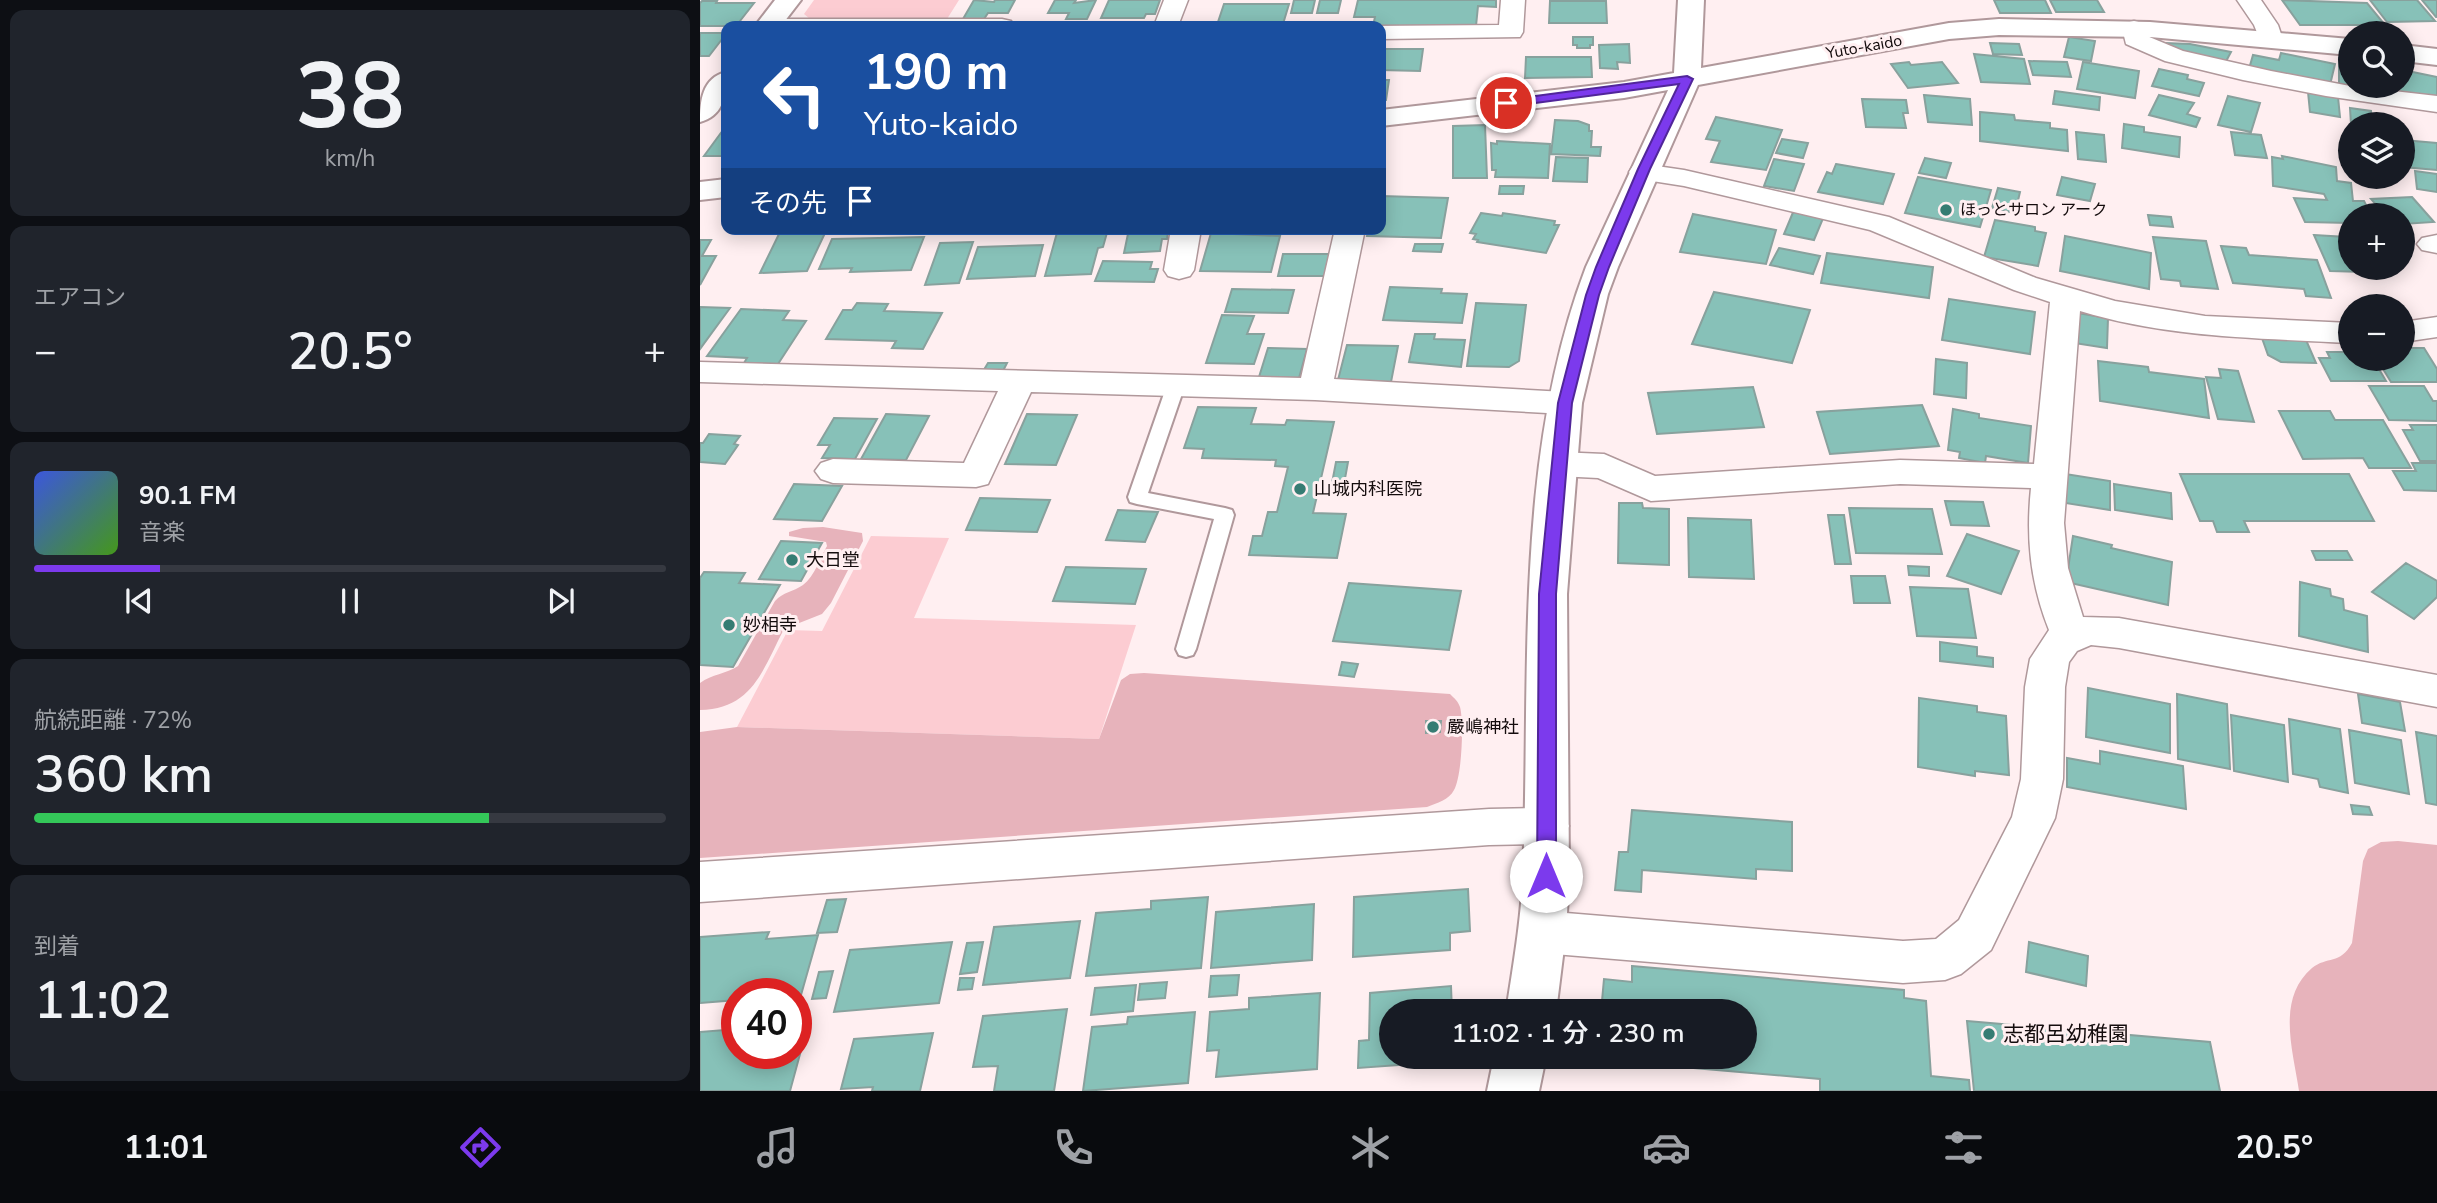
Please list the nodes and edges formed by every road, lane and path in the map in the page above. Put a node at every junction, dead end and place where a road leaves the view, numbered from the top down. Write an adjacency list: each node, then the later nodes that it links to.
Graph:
1 (788, 0): 6 (street)
2 (1176, 0): 7 (street)
3 (1513, 0): 9 (street)
4 (1691, 0): 14 (street)
5 (2249, 0): 10 (street)
6 (772, 21)
7 (1168, 21)
8 (2134, 28): 10 (street, Yuto-kaido); 14 (street, Yuto-kaido); 16 (street)
9 (1386, 32)
10 (2271, 40): 11 (street, Yuto-kaido)
11 (2338, 46)
12 (2415, 54): 13 (street)
13 (2437, 57)
14 (1687, 79): 18 (street, Yuto-kaido); 19 (street)
15 (716, 85): 17 (street)
16 (2437, 104)
17 (700, 114)
18 (1386, 117)
19 (1643, 172): 25 (street); 33 (street)
20 (721, 189): 21 (street)
21 (700, 191)
22 (1185, 235): 24 (street)
23 (1349, 235): 32 (street)
24 (1179, 270)
25 (2066, 298): 28 (street); 36 (street)
26 (2437, 327): 27 (street)
27 (2415, 330)
28 (2338, 332)
29 (700, 372): 30 (street)
30 (1019, 381): 31 (street); 35 (street)
31 (1175, 386): 32 (street); 38 (lane)
32 (1314, 389): 33 (street)
33 (1565, 403): 34 (street)
34 (1558, 464): 36 (street); 40 (street)
35 (833, 471)
36 (2050, 477): 37 (street)
37 (2071, 636): 39 (street); 42 (street)
38 (1186, 649)
39 (2437, 691)
40 (1546, 826): 41 (street); 42 (street)
41 (700, 882)
42 (1542, 932): 43 (street)
43 (1533, 999)
44 (1518, 1069): 45 (street)
45 (1513, 1091)

